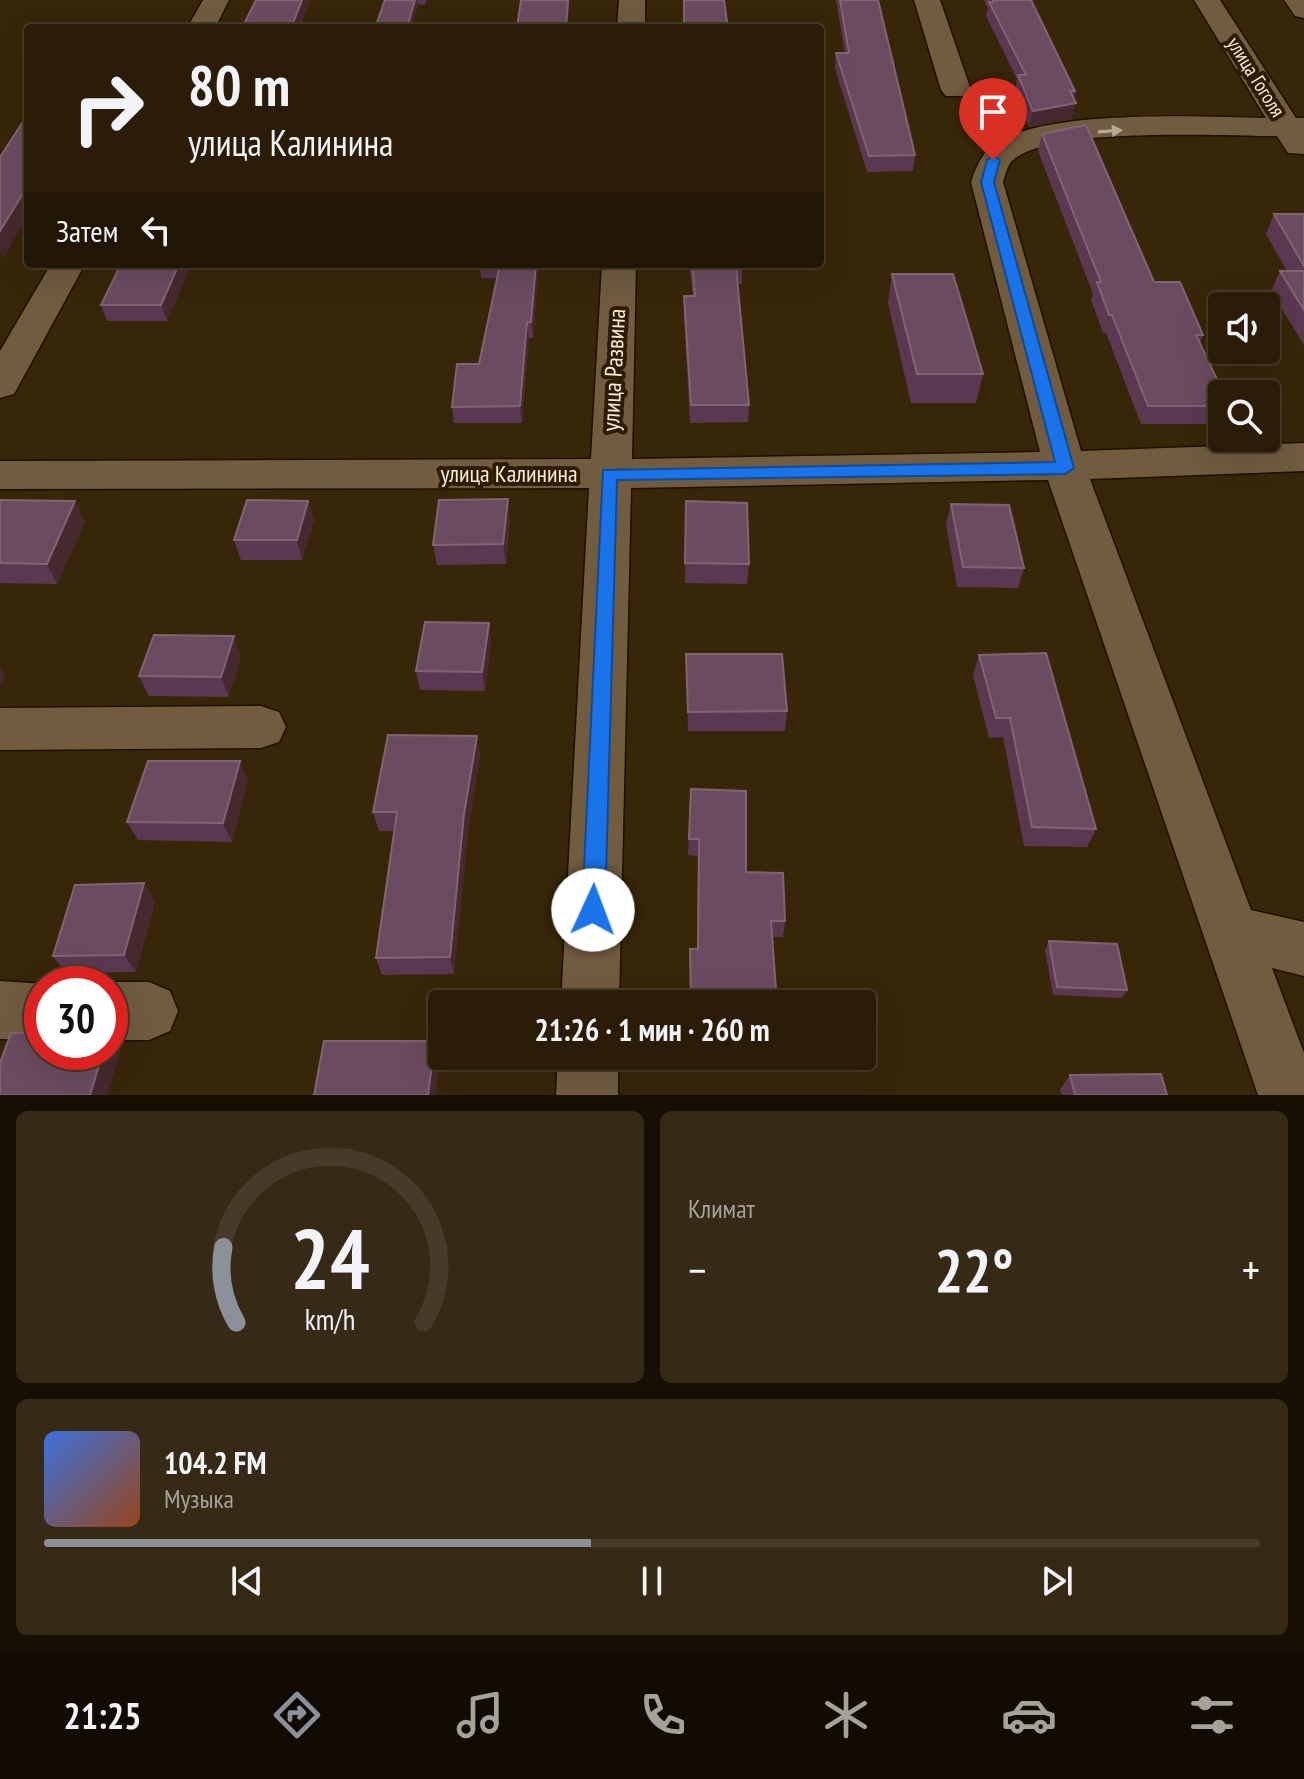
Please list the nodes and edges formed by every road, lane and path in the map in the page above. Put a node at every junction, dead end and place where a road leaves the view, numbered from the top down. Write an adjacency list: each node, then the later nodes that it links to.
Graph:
1 (216, 0): 7 (street)
2 (632, 0): 8 (street)
3 (927, 0): 9 (street)
4 (1207, 0): 10 (street, улица Гоголя)
5 (1297, 0): 6 (street)
6 (1304, 10)
7 (203, 24)
8 (631, 24)
9 (956, 90)
10 (1298, 136): 15 (street, one-way to 10)
11 (66, 268): 13 (street)
12 (619, 268): 16 (street, улица Развина)
13 (0, 385)
14 (1304, 457): 15 (street, улица Калинина)
15 (1065, 468): 16 (street, улица Калинина); 20 (street)
16 (609, 474): 17 (street, улица Калинина); 22 (street, улица Развина)
17 (0, 475)
18 (261, 727): 19 (street)
19 (0, 729)
20 (1231, 932): 21 (street); 27 (street)
21 (1304, 949)
22 (591, 990)
23 (0, 1010): 24 (street)
24 (24, 1011)
25 (588, 1070): 26 (street)
26 (587, 1095)
27 (1289, 1095)

